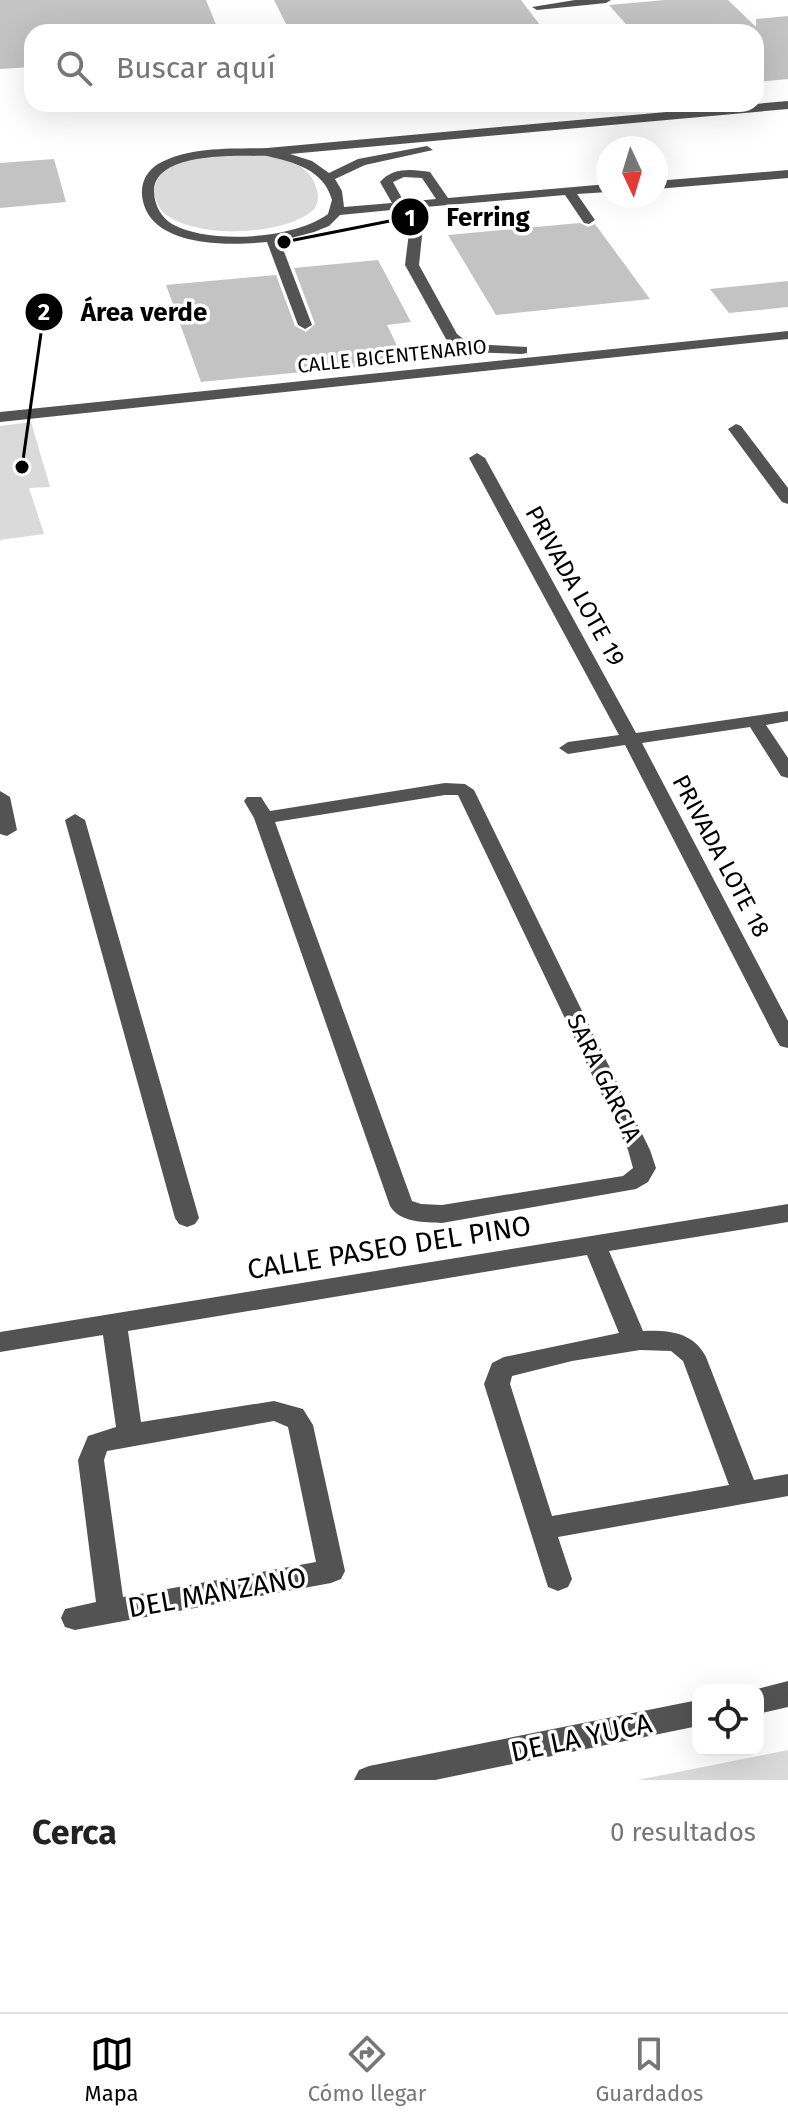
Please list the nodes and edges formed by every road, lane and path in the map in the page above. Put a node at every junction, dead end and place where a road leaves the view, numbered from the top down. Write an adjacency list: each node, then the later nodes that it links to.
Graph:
1 (606, 0): 2 (street)
2 (537, 7)
3 (788, 105): 4 (street)
4 (764, 107)
5 (704, 112): 6 (street)
6 (619, 119): 8 (street); 9 (street)
7 (788, 119): 8 (street)
8 (629, 132): 11 (street)
9 (267, 152): 11 (street); 20 (street)
10 (788, 174): 12 (street)
11 (328, 178): 18 (street)
12 (668, 184)
13 (596, 189): 14 (street)
14 (569, 192): 15 (street); 19 (street)
15 (444, 202): 16 (street); 17 (street)
16 (419, 204): 17 (street); 21 (street)
17 (400, 206): 18 (street)
18 (338, 211): 20 (street)
19 (589, 220)
20 (272, 237): 22 (street)
21 (788, 323)
22 (305, 325)
23 (788, 335): 24 (street, CALLE BICENTENARIO)
24 (0, 417)
25 (736, 429): 27 (street)
26 (477, 458): 30 (street, PRIVADA LOTE 19)
27 (788, 499)
28 (788, 716): 29 (street)
29 (755, 721): 30 (street); 32 (street)
30 (630, 738): 31 (street); 36 (street, PRIVADA LOTE 18)
31 (568, 748)
32 (788, 772)
33 (0, 797): 35 (street)
34 (75, 820): 39 (street)
35 (7, 830)
36 (788, 1041)
37 (402, 1206): 37 (street, SARA GARCIA)
38 (788, 1213): 40 (street, CALLE PASEO DEL PINO)
39 (187, 1218)
40 (594, 1243): 41 (street, CALLE PASEO DEL PINO); 43 (street)
41 (114, 1322): 42 (street, CALLE PASEO DEL PINO); 44 (street)
42 (0, 1342)
43 (635, 1342): 46 (street); 47 (street)
44 (130, 1434): 49 (street, DEL MANZANO); 49 (street, DEL MANZANO)
45 (788, 1485): 46 (street)
46 (745, 1492): 47 (street)
47 (543, 1529): 48 (street)
48 (558, 1579)
49 (111, 1611): 50 (street, DEL MANZANO)
50 (75, 1618)
51 (788, 1694): 52 (street)
52 (764, 1700)
53 (692, 1714): 54 (street, DE LA YUCA)
54 (369, 1780)

